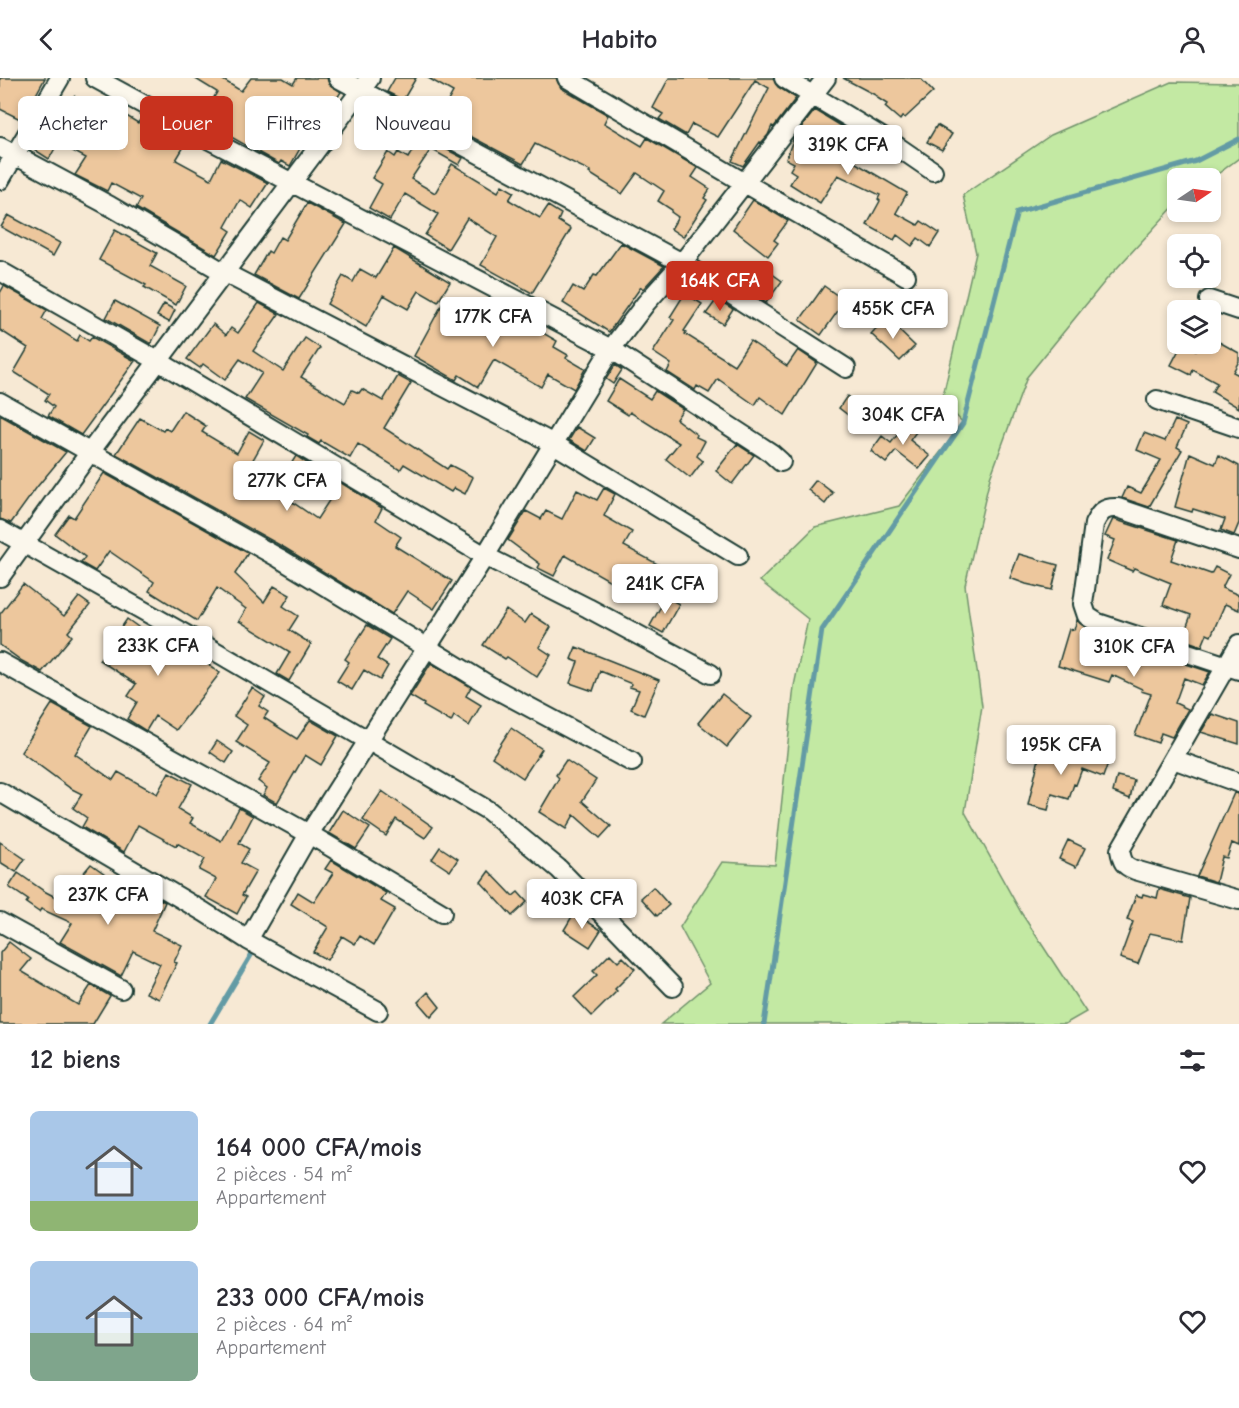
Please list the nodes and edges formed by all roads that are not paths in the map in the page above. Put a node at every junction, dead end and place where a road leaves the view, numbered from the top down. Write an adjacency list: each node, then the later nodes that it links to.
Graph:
1 (60, 78): 9 (street)
2 (95, 78): 13 (street)
3 (338, 78): 7 (street)
4 (567, 78): 12 (street)
5 (784, 78): 8 (street)
6 (826, 78): 8 (street)
7 (366, 85): 13 (street); 14 (street)
8 (813, 95): 10 (street); 12 (street)
9 (7, 151): 11 (street); 16 (street)
10 (933, 171)
11 (0, 180)
12 (743, 182): 14 (street); 17 (street)
13 (294, 183): 16 (street); 20 (street)
14 (682, 263): 20 (street); 22 (street)
15 (0, 271): 21 (street)
16 (225, 273): 21 (street); 26 (street)
17 (906, 276)
18 (1221, 304): 19 (street)
19 (1239, 310)
20 (611, 349): 26 (street); 28 (street)
21 (158, 361): 27 (street); 32 (street)
22 (846, 368)
23 (1157, 400): 25 (street)
24 (0, 402): 27 (street)
25 (1239, 428)
26 (554, 444): 32 (street); 33 (street)
27 (90, 452): 30 (street); 36 (street)
28 (781, 462)
29 (0, 530): 30 (street)
30 (25, 543): 34 (street); 40 (street)
31 (1239, 549): 38 (street)
32 (485, 556): 36 (street); 39 (street)
33 (738, 556)
34 (0, 577)
35 (1239, 645): 38 (street)
36 (427, 648): 40 (street); 42 (street)
37 (0, 662): 45 (street)
38 (1233, 668): 41 (street)
39 (711, 674)
40 (366, 741): 45 (street); 50 (street)
41 (1173, 759): 43 (street); 46 (street)
42 (632, 762)
43 (1239, 783)
44 (0, 792): 49 (street)
45 (309, 834): 47 (street); 49 (street)
46 (1239, 900)
47 (442, 913)
48 (0, 922): 51 (street)
49 (248, 940): 52 (street)
50 (673, 987)
51 (121, 989)
52 (378, 1011)

